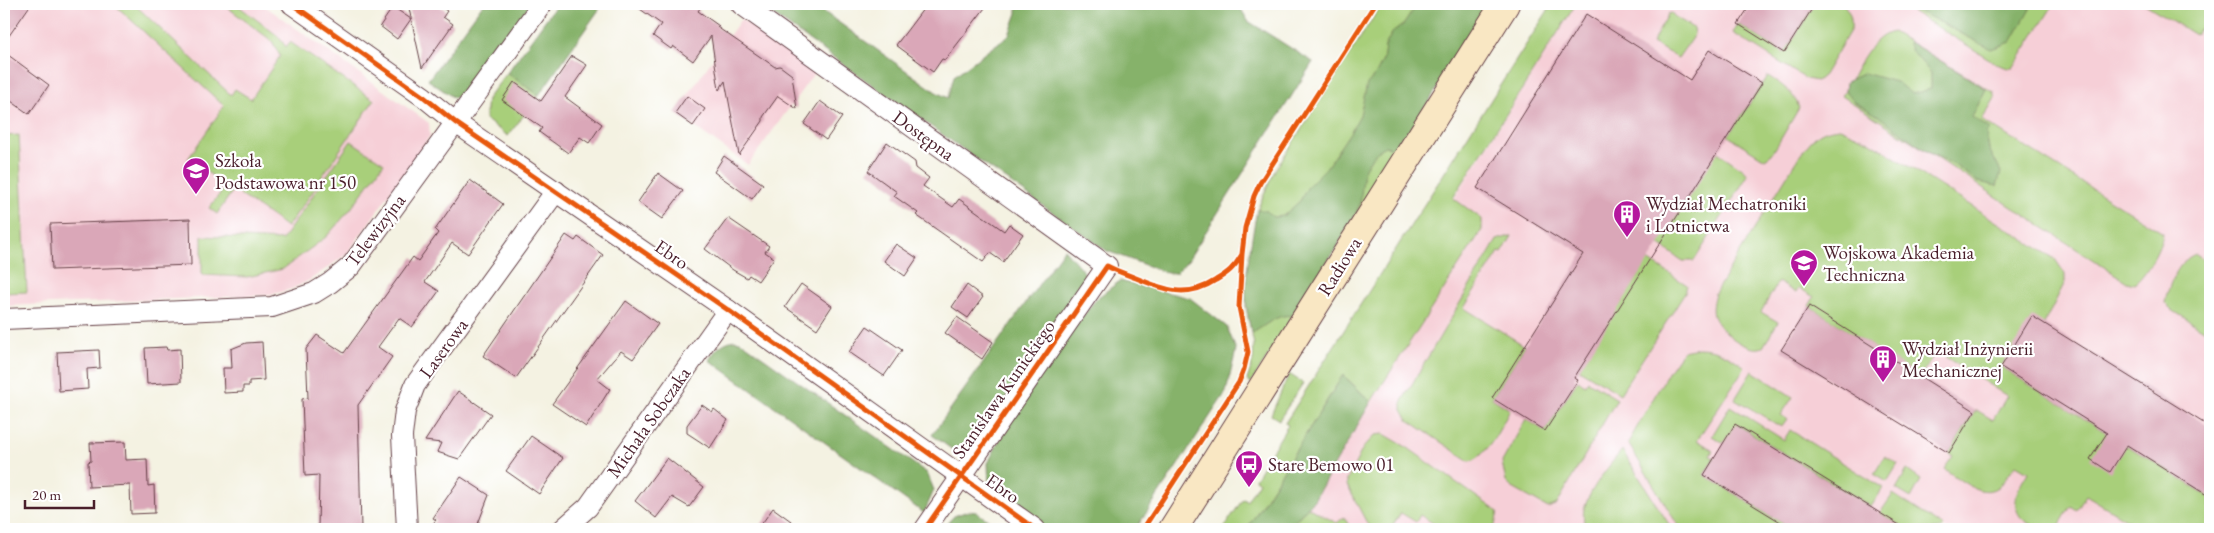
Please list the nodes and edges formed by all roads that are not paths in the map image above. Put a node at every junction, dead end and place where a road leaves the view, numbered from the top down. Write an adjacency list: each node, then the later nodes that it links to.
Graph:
1 (292, 4): 5 (street, Ebro)
2 (542, 4): 5 (street, Telewizyjna)
3 (741, 4): 7 (street, Dostępna)
4 (1505, 4): 15 (main road, Radiowa)
5 (456, 123): 6 (street, Ebro); 9 (street, Telewizyjna)
6 (556, 191): 8 (street, Ebro); 11 (street, Laserowa)
7 (1107, 266): 10 (street, Stanisława Kunickiego)
8 (728, 310): 10 (street, Ebro); 12 (street, Michała Sobczaka)
9 (4, 319)
10 (961, 477): 13 (street, Stanisława Kunickiego); 14 (street, Ebro)
11 (407, 529)
12 (563, 529)
13 (925, 529)
14 (1035, 529)
15 (1172, 529)

